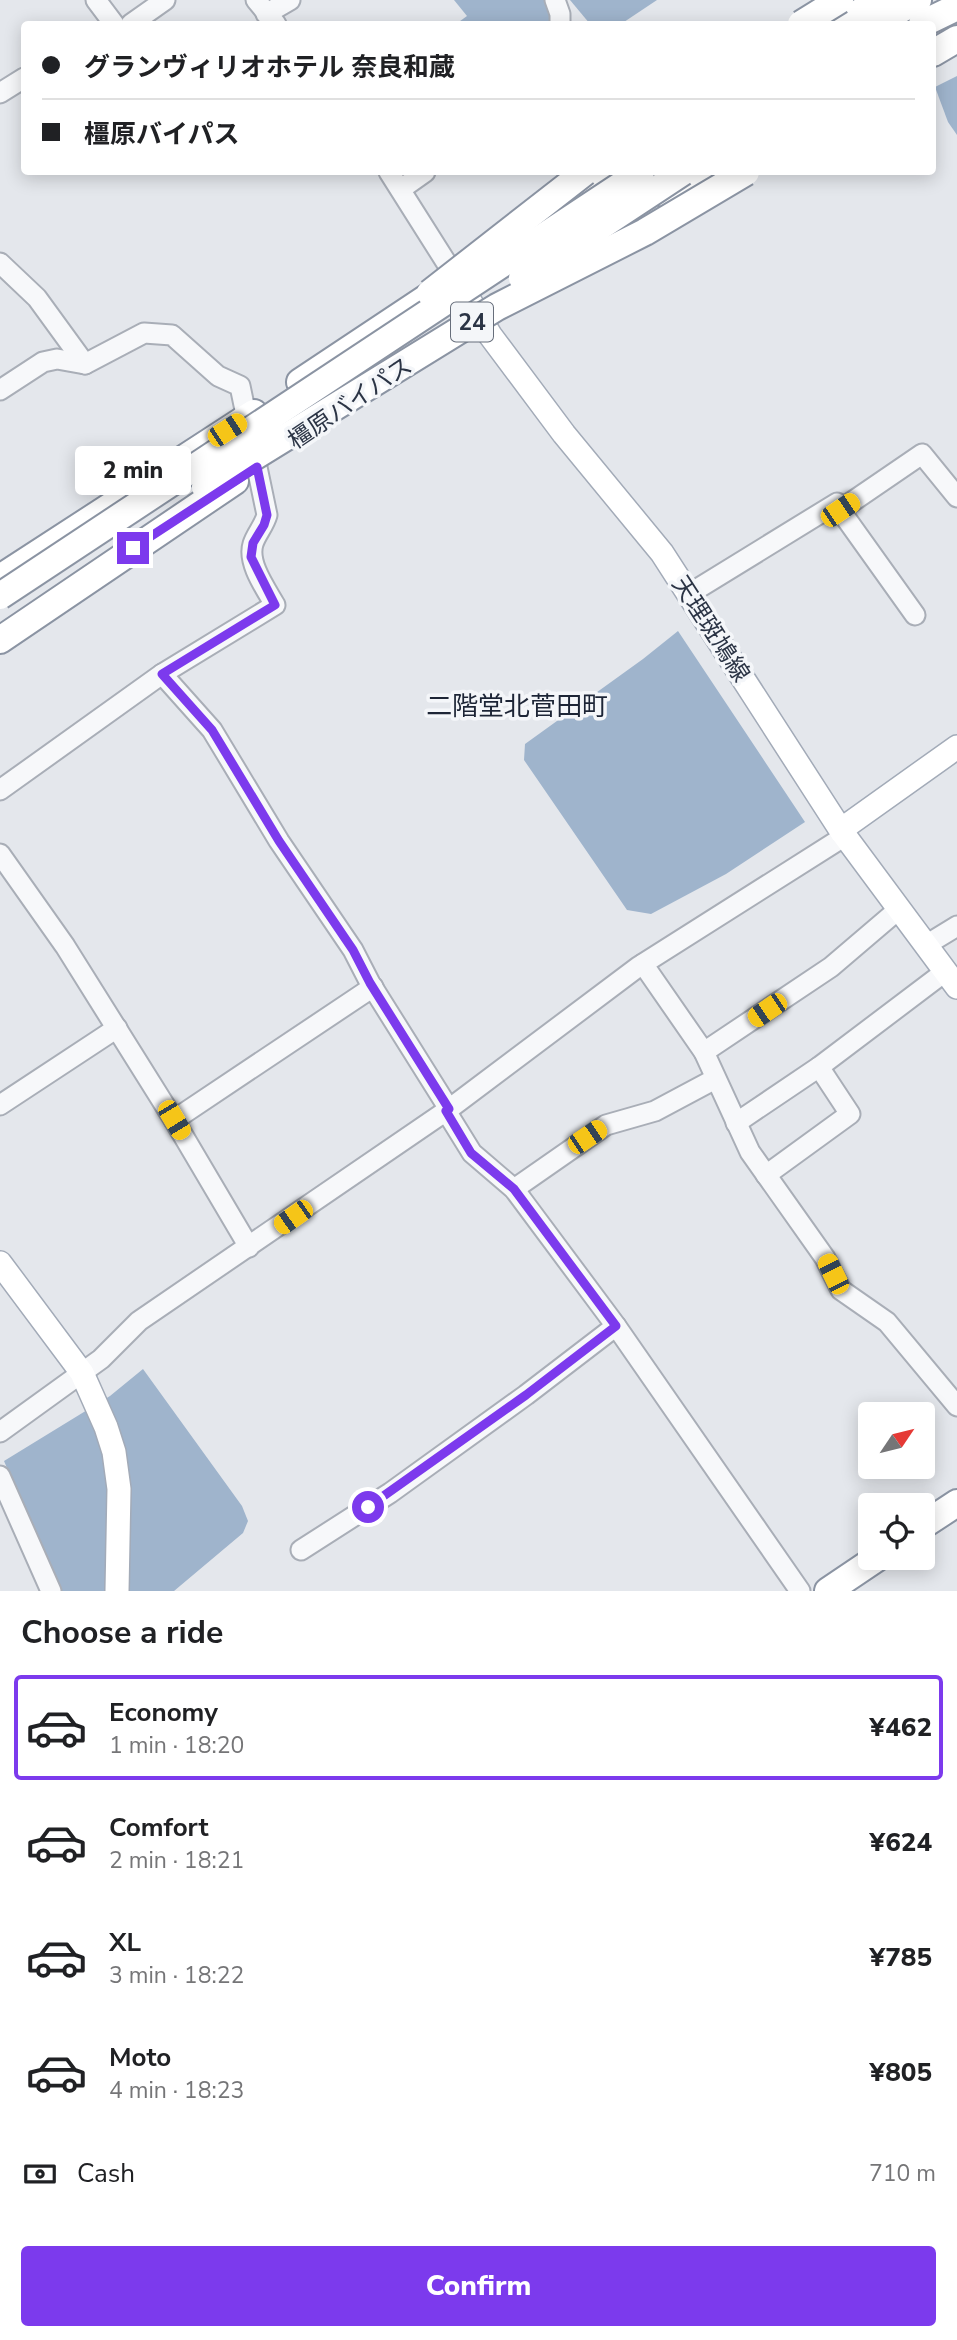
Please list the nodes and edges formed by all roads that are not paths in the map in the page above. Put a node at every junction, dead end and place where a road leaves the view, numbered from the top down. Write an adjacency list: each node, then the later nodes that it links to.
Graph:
1 (96, 0): 10 (street)
2 (165, 0): 11 (street)
3 (290, 0): 8 (street)
4 (555, 0): 12 (street)
5 (880, 0): 9 (highway)
6 (918, 0): 9 (highway)
7 (957, 7): 14 (highway)
8 (266, 13)
9 (850, 15): 13 (highway, bridge)
10 (112, 21)
11 (135, 21)
12 (560, 21)
13 (817, 21)
14 (928, 21)
15 (957, 23): 16 (highway)
16 (936, 34)
17 (957, 39): 18 (highway)
18 (936, 51)
19 (21, 80): 20 (street)
20 (0, 93)
21 (391, 175): 29 (street)
22 (421, 175): 29 (street)
23 (581, 175): 35 (highway, 24, bridge)
24 (611, 175): 31 (highway, 橿原バイパス / 24)
25 (636, 175): 35 (highway, bridge)
26 (678, 175): 38 (highway, bridge)
27 (698, 175): 32 (highway, 橿原バイパス / 24)
28 (741, 175): 38 (highway, 24, bridge)
29 (401, 189): 31 (street)
30 (0, 263): 33 (street)
31 (456, 278): 32 (main road, 天理斑鳩線); 36 (highway, 橿原バイパス / 24)
32 (478, 316): 37 (highway, 橿原バイパス / 24); 42 (main road, 天理斑鳩線)
33 (85, 364): 34 (street); 36 (street)
34 (0, 390)
35 (300, 397): 43 (highway, bridge)
36 (248, 416): 37 (street); 41 (highway, 橿原バイパス / 24)
37 (257, 467): 46 (highway, 橿原バイパス / 24); 47 (street)
38 (205, 487): 45 (highway)
39 (957, 497): 40 (street)
40 (840, 510): 42 (street); 44 (street)
41 (0, 578)
42 (689, 594): 50 (main road, 天理斑鳩線)
43 (0, 596)
44 (915, 615)
45 (0, 623)
46 (0, 640)
47 (162, 674): 49 (street); 57 (street)
48 (957, 747): 50 (main road)
49 (0, 790)
50 (842, 832): 52 (main road, 天理斑鳩線); 55 (street)
51 (0, 854): 58 (street)
52 (899, 909): 54 (main road, 天理斑鳩線); 59 (street)
53 (957, 926): 54 (street)
54 (926, 945): 56 (main road, 天理斑鳩線)
55 (643, 964): 59 (street); 63 (street)
56 (954, 981): 60 (street)
57 (373, 987): 63 (street); 64 (street)
58 (117, 1028): 62 (street); 64 (street)
59 (704, 1052): 61 (street)
60 (819, 1067): 65 (street); 66 (street)
61 (715, 1079): 65 (street); 67 (street)
62 (0, 1105)
63 (448, 1110): 67 (street); 68 (street)
64 (174, 1120): 68 (street)
65 (736, 1123): 66 (street)
66 (766, 1175): 72 (street)
67 (514, 1189): 70 (street)
68 (249, 1247): 71 (street)
69 (0, 1263): 71 (main road)
70 (616, 1326): 77 (street); 81 (street)
71 (82, 1373): 73 (street); 80 (main road)
72 (957, 1406)
73 (0, 1432)
74 (0, 1476): 79 (street)
75 (957, 1503): 76 (highway)
76 (935, 1518)
77 (301, 1550)
78 (859, 1570): 82 (highway)
79 (51, 1591)
80 (117, 1591)
81 (800, 1591)
82 (828, 1591)

